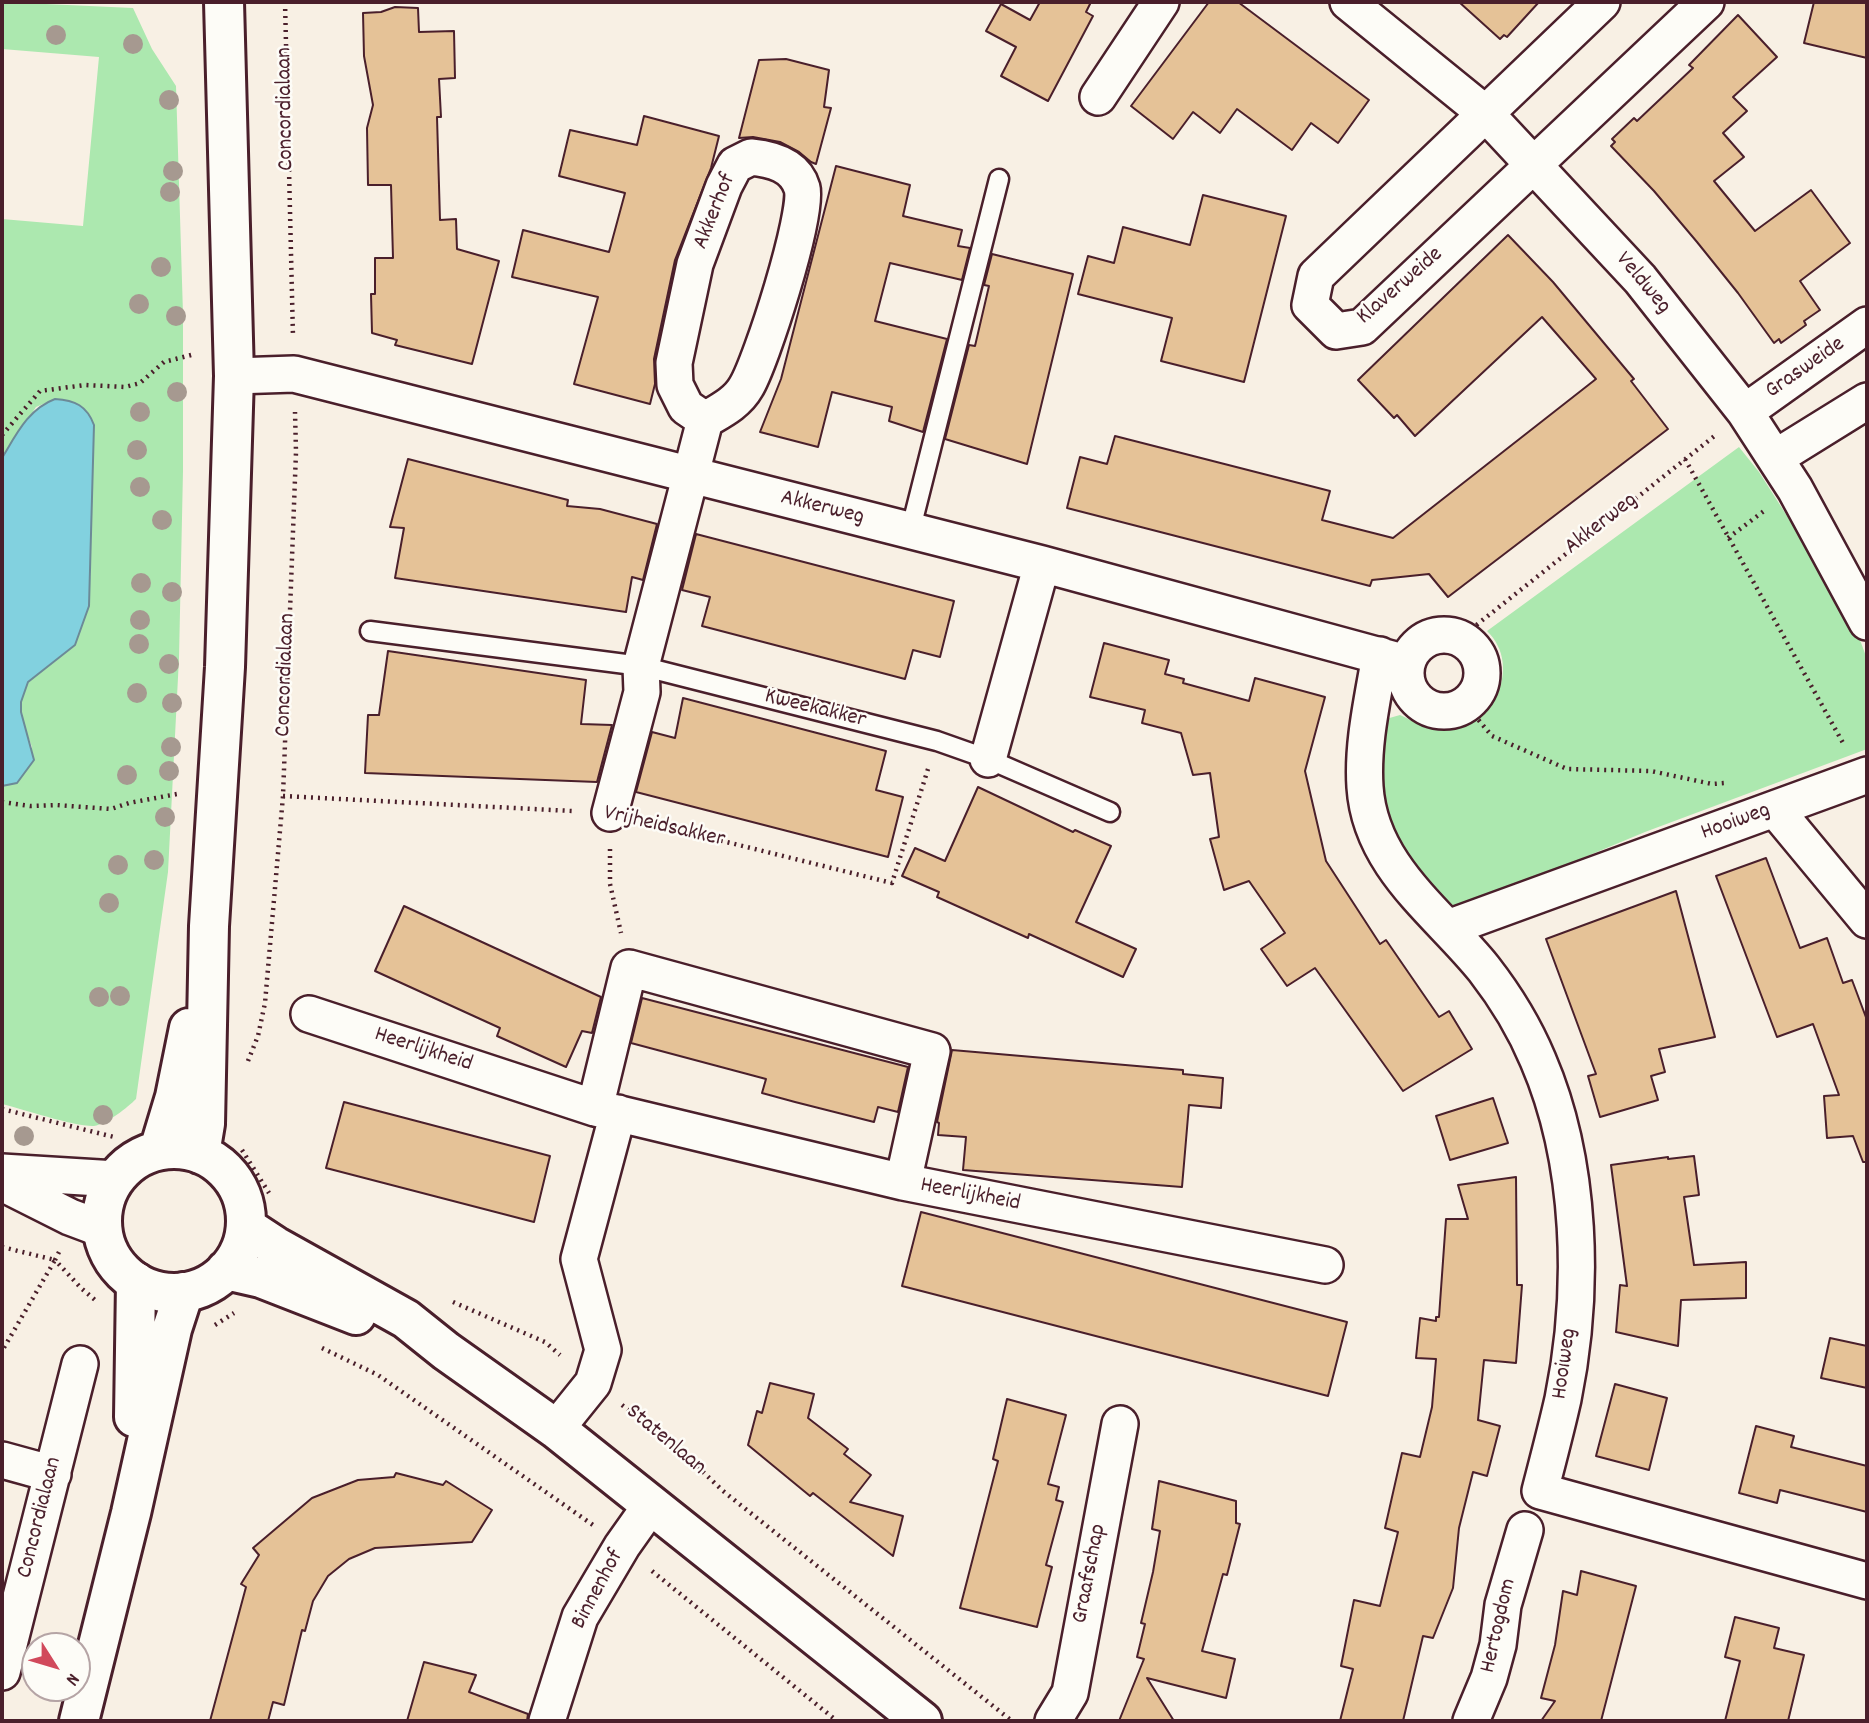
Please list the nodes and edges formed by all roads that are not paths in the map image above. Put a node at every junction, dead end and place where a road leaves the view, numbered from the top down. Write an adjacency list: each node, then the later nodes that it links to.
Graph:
1 (224, 2): 11 (main road)
2 (1161, 2): 6 (street)
3 (1348, 2): 7 (street, Veldweg)
4 (1602, 2): 7 (street, Klaverweide)
5 (1706, 2): 8 (street, Klaverweide)
6 (1098, 97)
7 (1486, 114): 8 (street, Veldweg); 8 (street, Klaverweide)
8 (1534, 164): 13 (street, Veldweg)
9 (999, 179): 17 (lane)
10 (1867, 326): 13 (street, Grasweide)
11 (234, 376): 16 (street, Akkerweg); 29 (main road)
12 (1867, 401): 15 (street)
13 (1745, 412): 15 (street, Veldweg)
14 (705, 420): 14 (street, Akkerhof); 16 (street)
15 (1775, 458): 19 (street, Veldweg)
16 (691, 476): 17 (street, Akkerweg); 22 (street)
17 (911, 531): 18 (street, Akkerweg)
18 (1042, 564): 21 (street, Akkerweg); 23 (street)
19 (1867, 622)
20 (370, 631): 22 (lane, Kweekakker)
21 (1393, 659): 21 (street); 30 (street, Hooiweg)
22 (641, 666): 23 (lane, Kweekakker); 27 (street)
23 (988, 759): 26 (lane, Kweekakker)
24 (1867, 775): 25 (street, Hooiweg)
25 (1775, 809): 28 (street); 30 (street, Hooiweg)
26 (1110, 812)
27 (610, 813)
28 (1867, 920)
29 (209, 926): 33 (main road); 34 (main road)
30 (1448, 928): 52 (street, Hooiweg)
31 (309, 1014): 32 (street, Heerlijkheid)
32 (607, 1110): 37 (street, Heerlijkheid); 37 (street); 46 (street)
33 (159, 1150): 34 (main road); 36 (main road)
34 (200, 1154): 40 (main road)
35 (2, 1172): 36 (street)
36 (116, 1179): 39 (main road)
37 (903, 1182): 41 (street, Heerlijkheid)
38 (2, 1183): 39 (street)
39 (102, 1228): 42 (main road)
40 (252, 1255): 43 (main road); 46 (main road)
41 (1325, 1265)
42 (136, 1282): 43 (main road); 50 (main road)
43 (184, 1292): 50 (main road)
44 (80, 1364): 48 (street, Concordialaan)
45 (1120, 1424): 57 (street, Graafschap)
46 (556, 1429): 49 (main road)
47 (2, 1460): 48 (street)
48 (53, 1474): 53 (street, Concordialaan)
49 (651, 1505): 55 (street, Binnenhof); 56 (main road)
50 (131, 1513): 54 (main road)
51 (1525, 1530): 58 (street, Hertogdom)
52 (1867, 1581)
53 (2, 1672)
54 (79, 1721)
55 (547, 1721)
56 (922, 1721)
57 (1053, 1721)
58 (1471, 1721)

